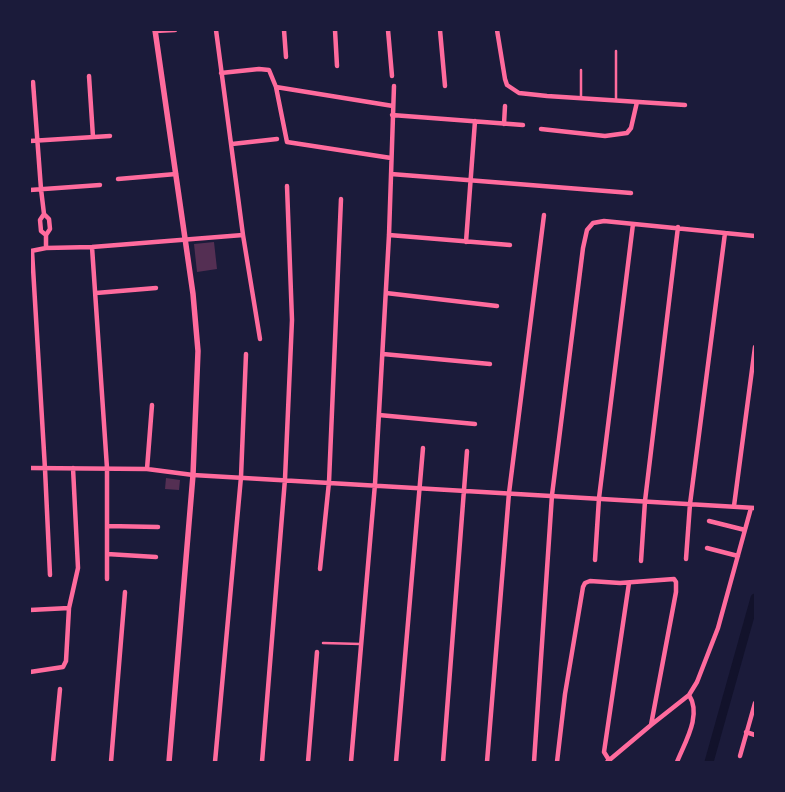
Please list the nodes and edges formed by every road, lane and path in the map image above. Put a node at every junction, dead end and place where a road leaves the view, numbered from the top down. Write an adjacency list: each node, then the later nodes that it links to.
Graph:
1 (175, 30): 8 (street)
2 (216, 30): 13 (street)
3 (284, 30): 10 (street)
4 (336, 30): 11 (street)
5 (388, 30): 15 (street)
6 (440, 30): 18 (street)
7 (497, 30): 20 (street)
8 (155, 31): 38 (street)
9 (616, 51): 21 (lane)
10 (286, 57)
11 (337, 66)
12 (581, 70): 20 (lane)
13 (221, 73): 19 (street); 36 (street)
14 (89, 76): 32 (street)
15 (392, 76)
16 (33, 82): 34 (street)
17 (394, 86): 24 (street)
18 (445, 86)
19 (276, 87): 24 (street); 37 (street)
20 (581, 98): 21 (street)
21 (616, 100): 22 (street)
22 (637, 102): 23 (street); 30 (street)
23 (685, 105)
24 (393, 106): 26 (street)
25 (505, 106): 28 (street)
26 (392, 115): 27 (street); 37 (street)
27 (475, 121): 28 (street); 41 (street)
28 (504, 124): 29 (street)
29 (524, 125)
30 (541, 129)
31 (110, 136): 32 (street)
32 (93, 137): 34 (street)
33 (277, 139): 36 (street)
34 (37, 140): 35 (street); 44 (street)
35 (30, 141)
36 (232, 144): 54 (street)
37 (391, 158): 39 (street)
38 (176, 174): 40 (street); 57 (street)
39 (391, 174): 41 (street); 55 (street)
40 (118, 179)
41 (471, 179): 46 (street); 58 (street)
42 (100, 185): 44 (street)
43 (288, 186): 84 (street)
44 (41, 189): 45 (street); 48 (street)
45 (30, 190)
46 (631, 193)
47 (340, 199): 85 (street)
48 (44, 214): 53 (street); 53 (street)
49 (544, 215): 89 (street)
50 (633, 224): 51 (street); 90 (street); 91 (street)
51 (678, 227): 52 (street); 92 (street)
52 (725, 233): 56 (street); 93 (street)
53 (46, 235): 61 (street)
54 (243, 235): 57 (street); 67 (street)
55 (389, 235): 58 (street); 65 (street)
56 (755, 236)
57 (184, 240): 60 (street); 82 (street)
58 (466, 242): 59 (street)
59 (510, 245)
60 (92, 247): 61 (street); 64 (street)
61 (46, 248): 62 (street)
62 (31, 251): 80 (street)
63 (156, 288): 64 (street)
64 (96, 293): 79 (street)
65 (386, 293): 66 (street); 70 (street)
66 (497, 306)
67 (260, 339)
68 (755, 347): 94 (street)
69 (246, 354): 83 (street)
70 (383, 354): 71 (street); 73 (street)
71 (490, 364)
72 (152, 405): 81 (street)
73 (379, 415): 74 (street); 86 (street)
74 (475, 424)
75 (423, 448): 87 (street)
76 (467, 451): 88 (street)
77 (30, 468): 80 (street)
78 (73, 468): 79 (street); 80 (street); 112 (street)
79 (107, 468): 81 (street); 97 (street)
80 (45, 469): 108 (street)
81 (147, 469): 82 (street)
82 (193, 475): 83 (street); 128 (street)
83 (241, 477): 84 (street); 129 (street)
84 (285, 479): 85 (street); 130 (street)
85 (328, 482): 86 (street); 107 (street)
86 (376, 484): 87 (street); 115 (street)
87 (420, 487): 88 (street); 133 (street)
88 (465, 490): 89 (street); 134 (street)
89 (510, 493): 90 (street); 135 (street)
90 (552, 495): 91 (street); 136 (street)
91 (599, 498): 92 (street); 105 (street)
92 (645, 501): 93 (street); 106 (street)
93 (690, 504): 94 (street); 104 (street)
94 (734, 506): 95 (street)
95 (753, 508): 99 (street)
96 (709, 521): 99 (street)
97 (107, 526): 98 (street); 101 (street)
98 (158, 527)
99 (745, 530): 102 (street)
100 (707, 548): 102 (street)
101 (107, 554): 103 (street); 109 (street)
102 (738, 556): 119 (street)
103 (156, 557)
104 (686, 559)
105 (595, 560)
106 (641, 561)
107 (320, 568)
108 (50, 576)
109 (107, 579)
110 (629, 583): 121 (street); 125 (street); 137 (street)
111 (125, 592): 127 (street)
112 (69, 608): 113 (street); 117 (street)
113 (30, 610)
114 (323, 643): 115 (lane)
115 (362, 644): 132 (street)
116 (317, 652): 131 (street)
117 (30, 672)
118 (60, 689): 126 (street)
119 (689, 695): 121 (street); 138 (street)
120 (755, 704): 122 (street)
121 (651, 725): 125 (street)
122 (746, 732): 123 (street); 124 (street)
123 (755, 735)
124 (740, 756)
125 (608, 761)
126 (53, 762)
127 (111, 762)
128 (169, 762)
129 (215, 762)
130 (262, 762)
131 (308, 762)
132 (351, 762)
133 (396, 762)
134 (442, 762)
135 (487, 762)
136 (534, 762)
137 (557, 762)
138 (677, 762)

